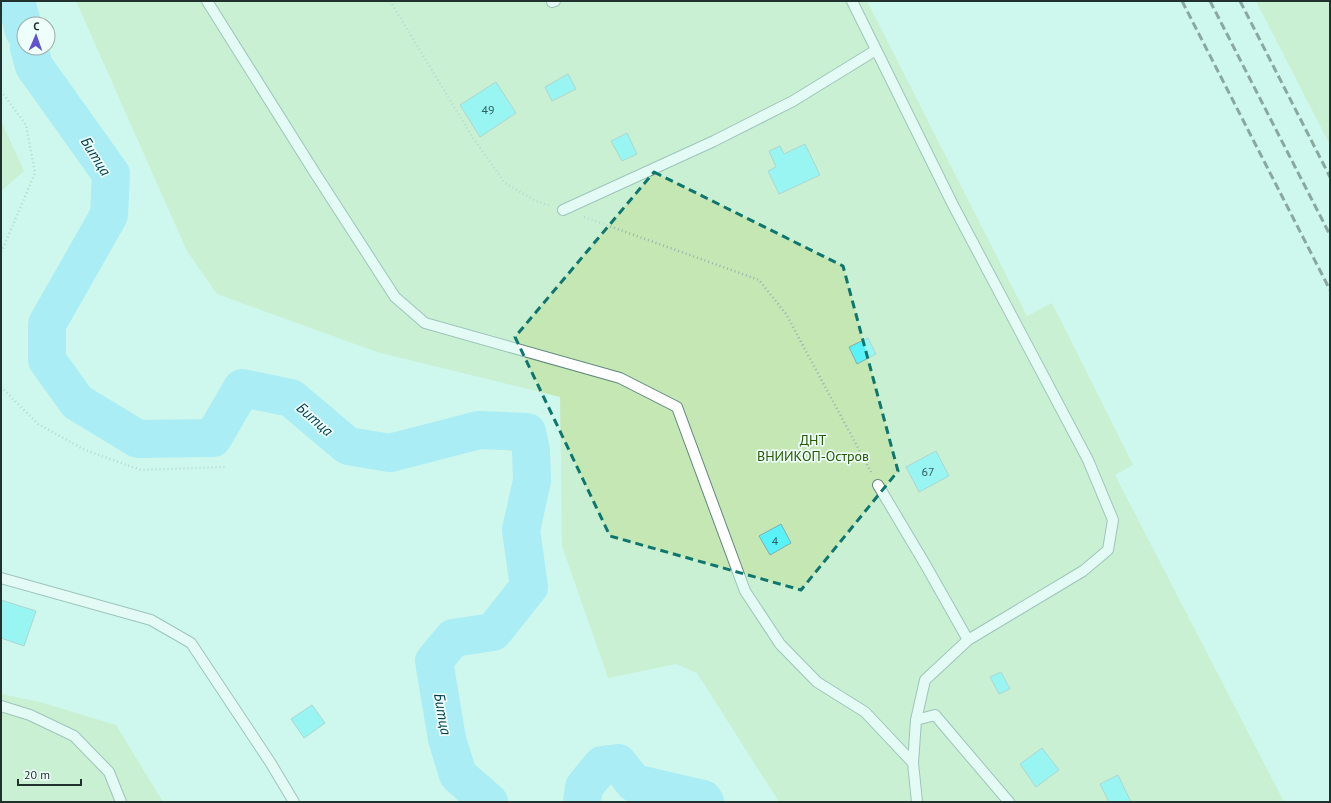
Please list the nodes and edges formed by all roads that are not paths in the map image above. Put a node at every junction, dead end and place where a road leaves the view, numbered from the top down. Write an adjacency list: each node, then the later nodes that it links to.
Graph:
1 (207, 1): 10 (lane)
2 (852, 1): 3 (lane)
3 (876, 50): 4 (lane); 7 (lane)
4 (563, 210)
5 (878, 485): 7 (lane)
6 (1, 578): 12 (lane)
7 (968, 640): 9 (lane)
8 (1, 706): 11 (lane)
9 (916, 720): 10 (lane); 14 (lane)
10 (913, 763): 13 (lane)
11 (121, 802)
12 (294, 802)
13 (917, 802)
14 (1009, 802)

